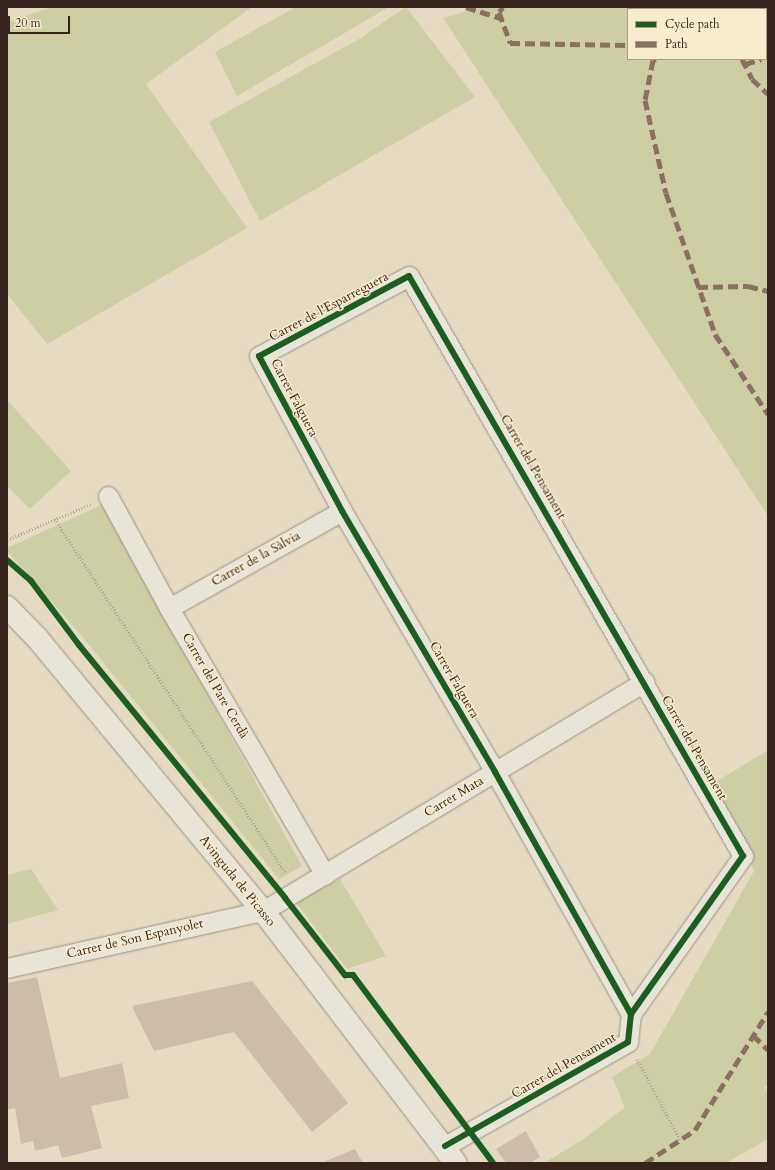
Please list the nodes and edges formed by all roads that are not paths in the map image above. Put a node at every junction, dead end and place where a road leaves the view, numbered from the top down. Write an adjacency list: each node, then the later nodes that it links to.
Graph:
1 (409, 276): 2 (street, Carrer de l'Esparreguera); 7 (street, Carrer del Pensament)
2 (259, 356): 4 (street, Carrer Falguera)
3 (108, 496): 6 (street, Carrer del Pare Cerdà)
4 (342, 511): 6 (street, Carrer de la Sàlvia); 8 (street, Carrer Falguera)
5 (7, 607): 10 (street, Avinguda de Picasso)
6 (169, 608): 9 (street, Carrer del Pare Cerdà)
7 (644, 682): 8 (street, Carrer Mata); 12 (street, Carrer del Pensament)
8 (495, 772): 9 (street, Carrer Mata); 12 (street, Carrer Falguera)
9 (325, 875): 10 (street, Carrer Mata)
10 (263, 911): 11 (street, Carrer de Son Espanyolet); 13 (street, Avinguda de Picasso)
11 (7, 968)
12 (631, 1014): 13 (street, Carrer del Pensament)
13 (451, 1154)

